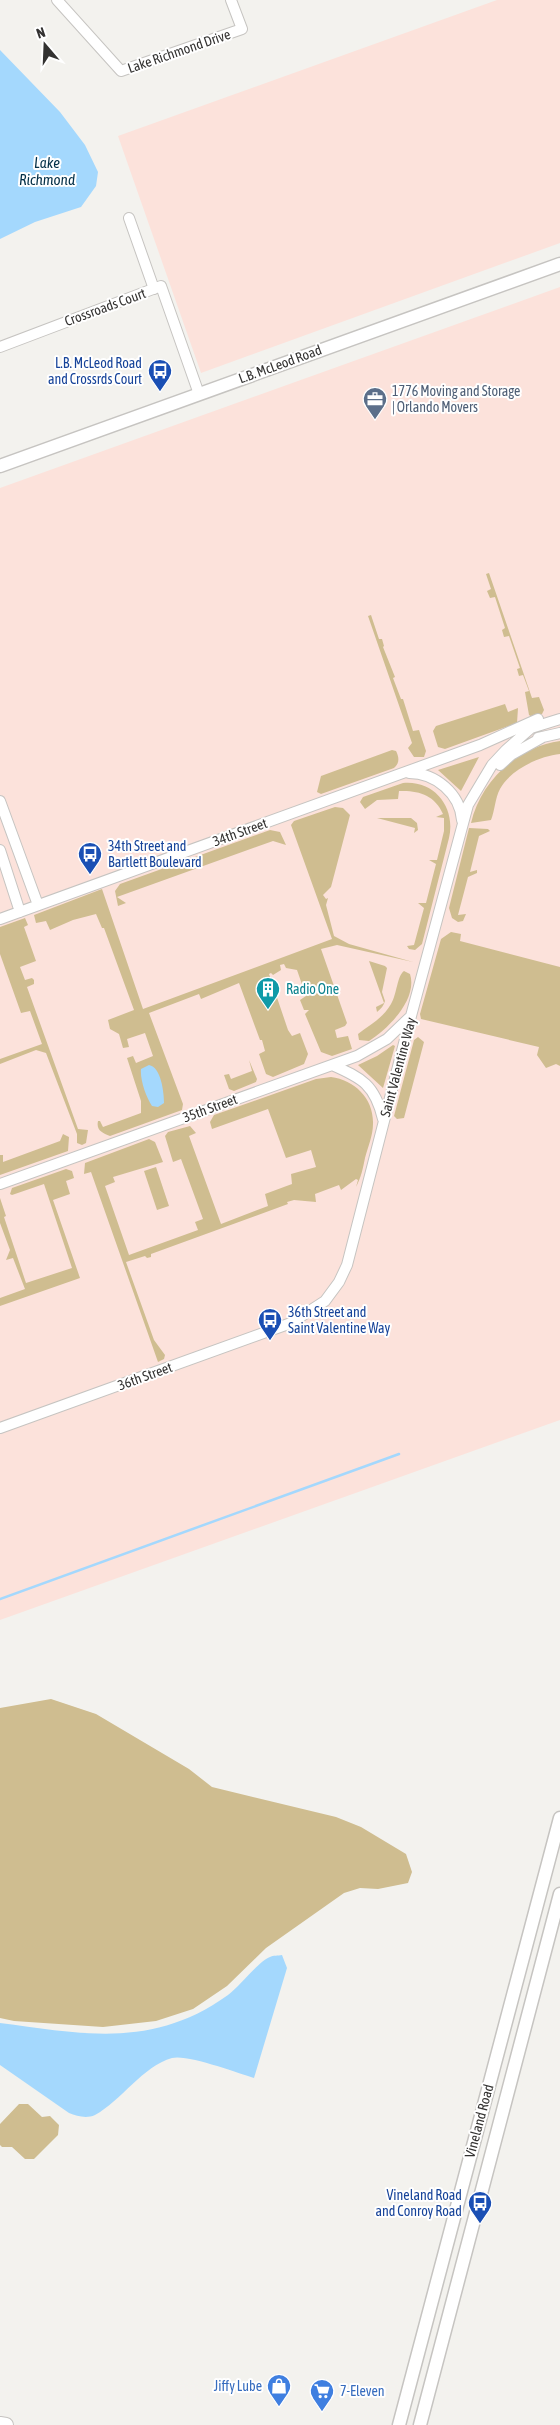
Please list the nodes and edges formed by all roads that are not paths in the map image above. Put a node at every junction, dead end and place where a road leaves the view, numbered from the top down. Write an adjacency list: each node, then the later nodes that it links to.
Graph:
1 (57, 0): 2 (street, Lake Richmond Drive)
2 (231, 0)
3 (129, 218): 5 (street)
4 (560, 264): 7 (street, L.B. McLeod Road)
5 (154, 289): 6 (street, Crossroads Court); 7 (street, Crossroads Court)
6 (0, 347)
7 (199, 394): 8 (street, L.B. McLeod Road)
8 (0, 466)
9 (560, 715): 14 (street, 34th Street)
10 (560, 719): 13 (street, 34th Street)
11 (560, 733): 12 (street, 34th Street)
12 (543, 737): 13 (street, 34th Street); 17 (street, Saint Valentine Way)
13 (516, 741): 14 (street, 34th Street); 15 (street, 34th Street)
14 (480, 745): 16 (street, 34th Street)
15 (492, 765): 17 (street, Saint Valentine Way)
16 (406, 773): 19 (street); 21 (street, 34th Street)
17 (476, 789): 19 (street, Saint Valentine Way)
18 (0, 802): 21 (street)
19 (462, 824): 24 (street, Saint Valentine Way)
20 (0, 850): 22 (street)
21 (38, 905): 22 (street, 34th Street)
22 (20, 912): 23 (street, 34th Street)
23 (0, 919)
24 (411, 1016): 25 (street, 35th Street); 26 (street, Saint Valentine Way)
25 (332, 1065): 26 (street); 27 (street, 35th Street)
26 (383, 1122): 28 (street, Saint Valentine Way)
27 (0, 1184)
28 (290, 1323): 29 (street, 36th Street)
29 (0, 1428)
30 (560, 1818): 32 (street, Vineland Road)
31 (560, 1894): 33 (street, Vineland Road)
32 (442, 2262): 33 (street); 36 (street, Vineland Road)
33 (453, 2297): 37 (street, Vineland Road)
34 (0, 2424): 35 (main road)
35 (6, 2425)
36 (399, 2425)
37 (420, 2425)

